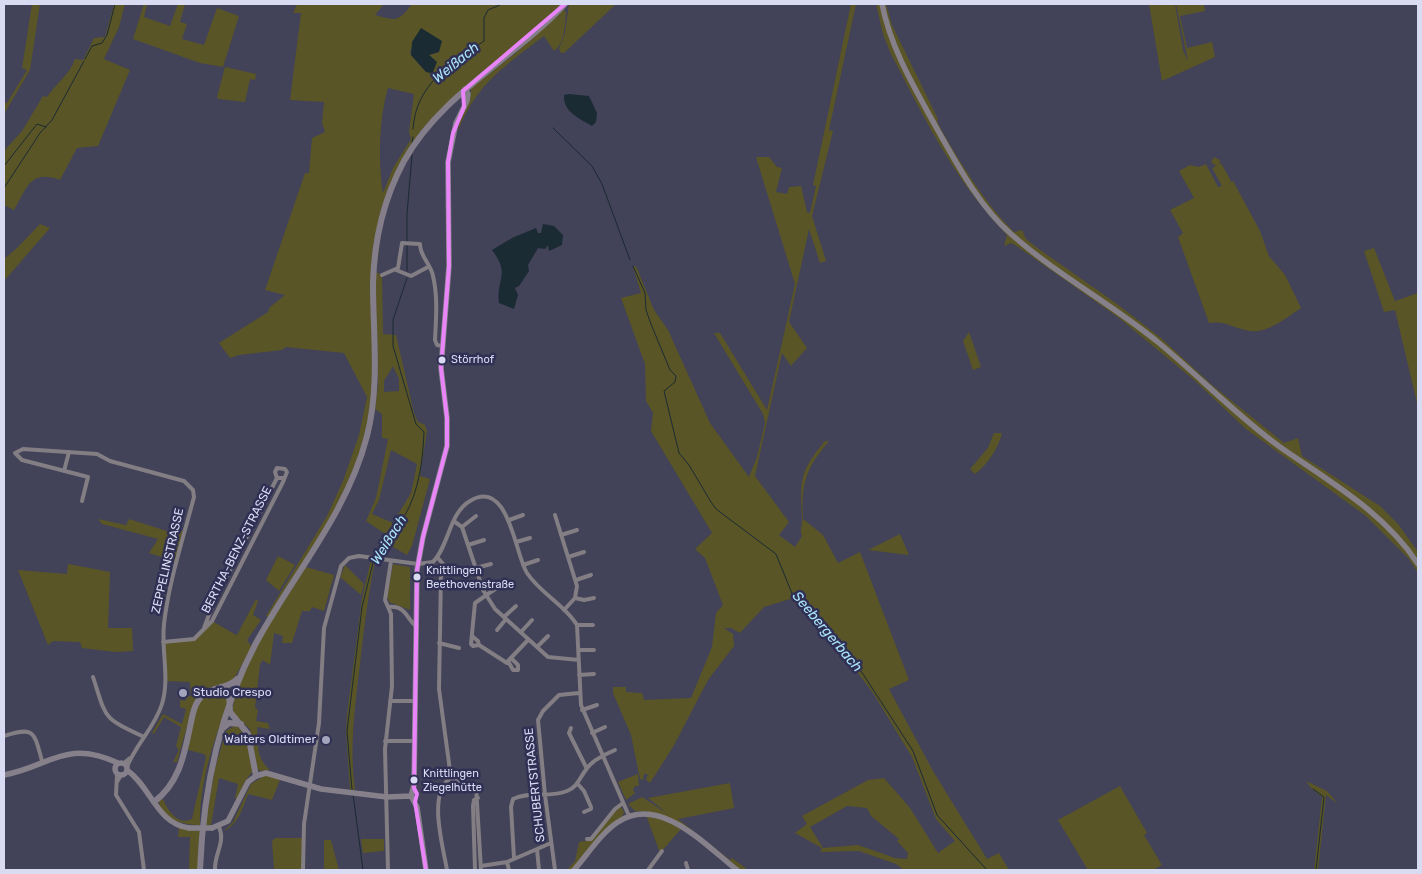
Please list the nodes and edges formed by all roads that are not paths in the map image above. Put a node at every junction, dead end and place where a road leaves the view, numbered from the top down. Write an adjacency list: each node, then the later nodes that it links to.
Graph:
1 (565, 4): 3 (main road)
2 (882, 4): 34 (street)
3 (464, 90): 4 (main road); 5 (street)
4 (448, 104): 5 (street); 65 (main road)
5 (460, 113): 9 (street)
6 (428, 267): 7 (street); 7 (street); 9 (street)
7 (396, 270): 8 (street)
8 (382, 275)
9 (442, 346): 32 (street)
10 (69, 452): 11 (street); 11 (street); 56 (street, ZEPPELINSTRASSE)
11 (64, 471): 14 (street)
12 (277, 478): 13 (street, BERTHA-BENZ-STRASSE); 13 (street, BERTHA-BENZ-STRASSE); 51 (street, BERTHA-BENZ-STRASSE)
13 (284, 478): 51 (street, BERTHA-BENZ-STRASSE)
14 (82, 501)
15 (523, 514): 18 (street)
16 (555, 515): 22 (street)
17 (476, 516): 20 (street)
18 (508, 520): 19 (street); 25 (street)
19 (455, 522): 20 (street); 29 (street)
20 (462, 527): 26 (street)
21 (577, 530): 22 (street)
22 (561, 534): 28 (street)
23 (530, 538): 25 (street)
24 (484, 540): 26 (street)
25 (516, 542): 35 (street)
26 (468, 545): 36 (street)
27 (584, 552): 28 (street)
28 (568, 557): 38 (street)
29 (438, 558): 32 (street); 57 (street)
30 (538, 560): 35 (street)
31 (391, 561): 32 (street); 44 (street); 94 (street)
32 (418, 564): 50 (street)
33 (491, 564): 36 (street)
34 (1418, 564)
35 (523, 565): 45 (street)
36 (476, 568): 40 (street)
37 (591, 575): 38 (street)
38 (576, 580): 41 (street)
39 (498, 587): 40 (street)
40 (485, 594): 46 (street); 64 (street)
41 (575, 598): 42 (street); 45 (street)
42 (594, 598)
43 (516, 606): 46 (street)
44 (389, 607): 50 (street); 71 (street)
45 (564, 610): 48 (street)
46 (505, 618): 52 (street); 53 (street)
47 (532, 620): 53 (street)
48 (577, 625): 49 (street); 60 (street)
49 (593, 625)
50 (417, 627): 72 (street)
51 (203, 629): 56 (street, BERTHA-BENZ-STRASSE)
52 (497, 630)
53 (521, 632): 55 (street)
54 (548, 636): 59 (street)
55 (528, 640): 59 (street); 62 (street)
56 (163, 642): 82 (street, ZEPPELINSTRASSE)
57 (439, 643): 58 (street); 92 (street)
58 (459, 648)
59 (536, 648): 63 (street)
60 (579, 650): 61 (street); 63 (street)
61 (594, 650)
62 (511, 658): 64 (street); 64 (street)
63 (579, 660): 66 (street)
64 (507, 663)
65 (241, 674): 69 (main road); 73 (main road)
66 (579, 674): 67 (street); 70 (street)
67 (594, 674)
68 (93, 677): 82 (street)
69 (221, 687): 73 (main road); 99 (main road)
70 (579, 693): 75 (street); 95 (street, SCHUBERTSTRASSE)
71 (390, 701): 72 (street); 83 (street)
72 (415, 701): 84 (street)
73 (230, 703): 76 (main road); 79 (main road)
74 (597, 705): 75 (street)
75 (582, 710): 80 (street)
76 (241, 724): 79 (main road); 91 (main road)
77 (605, 727): 80 (street)
78 (571, 728): 88 (street)
79 (222, 729): 113 (main road)
80 (592, 733): 86 (street)
81 (4, 736): 87 (street)
82 (144, 737): 89 (street, ZEPPELINSTRASSE)
83 (385, 741): 84 (street); 97 (street)
84 (414, 741): 96 (street)
85 (615, 750): 86 (street)
86 (602, 756): 88 (street); 100 (street)
87 (42, 761): 89 (street); 90 (street)
88 (586, 766): 93 (street)
89 (122, 769): 99 (street); 112 (street)
90 (4, 776)
91 (256, 776): 94 (street); 103 (street)
92 (451, 778): 98 (street); 118 (street)
93 (577, 783): 95 (street); 101 (street)
94 (310, 787): 97 (street); 115 (street)
95 (545, 795): 105 (street, SCHUBERTSTRASSE); 108 (street)
96 (411, 796): 97 (street); 117 (street)
97 (387, 797): 116 (street)
98 (478, 798): 111 (street); 119 (street)
99 (154, 802): 103 (street, bridge)
100 (623, 803): 102 (street); 104 (street)
101 (584, 812)
102 (629, 816): 123 (street); 126 (street)
103 (219, 827): 114 (street)
104 (587, 839)
105 (551, 843): 106 (street); 122 (street, SCHUBERTSTRASSE)
106 (537, 849): 108 (street); 121 (street)
107 (662, 851): 124 (street)
108 (514, 858): 109 (street)
109 (507, 862): 111 (street); 120 (street)
110 (686, 863): 125 (street)
111 (481, 868)
112 (144, 870)
113 (200, 870)
114 (215, 870)
115 (304, 870)
116 (388, 870)
117 (426, 870)
118 (446, 870)
119 (475, 870)
120 (509, 870)
121 (539, 870)
122 (555, 870)
123 (574, 870)
124 (648, 870)
125 (688, 870)
126 (738, 870)

